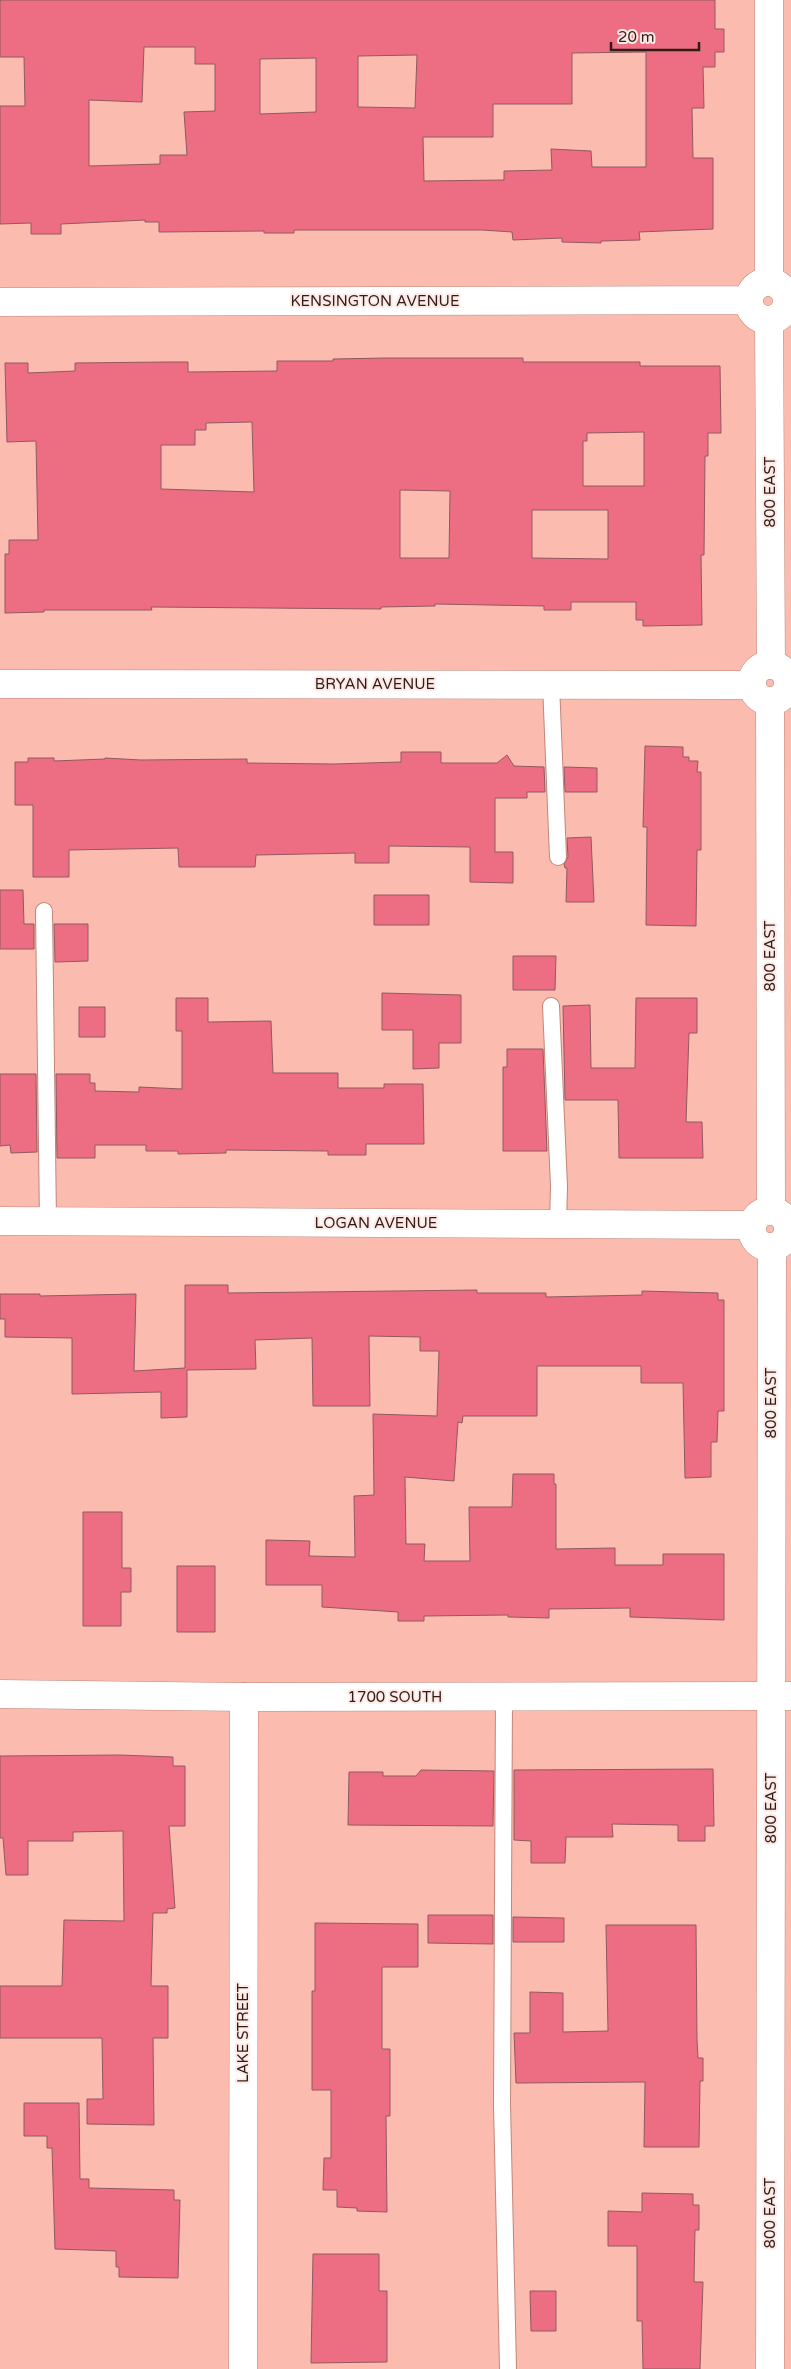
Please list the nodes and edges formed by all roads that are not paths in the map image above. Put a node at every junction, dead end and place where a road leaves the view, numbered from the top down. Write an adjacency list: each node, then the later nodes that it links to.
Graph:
1 (769, 0): 2 (street, 800 EAST)
2 (779, 301): 3 (street, KENSINGTON AVENUE); 6 (street, 800 EAST)
3 (0, 302)
4 (0, 684): 5 (street, BRYAN AVENUE)
5 (551, 684): 6 (street, BRYAN AVENUE); 7 (lane)
6 (775, 689): 13 (street, 800 EAST)
7 (558, 857)
8 (44, 911): 11 (lane)
9 (551, 1006): 12 (lane)
10 (0, 1221): 11 (street, LOGAN AVENUE)
11 (48, 1222): 12 (street, LOGAN AVENUE)
12 (558, 1224): 13 (street, LOGAN AVENUE)
13 (775, 1228): 16 (street, 800 EAST)
14 (0, 1694): 17 (street, 1700 SOUTH)
15 (504, 1696): 16 (street, 1700 SOUTH); 17 (street, 1700 SOUTH); 19 (lane)
16 (781, 1696): 20 (street, 800 EAST)
17 (244, 1697): 18 (street, LAKE STREET)
18 (243, 2369)
19 (508, 2369)
20 (770, 2369)

